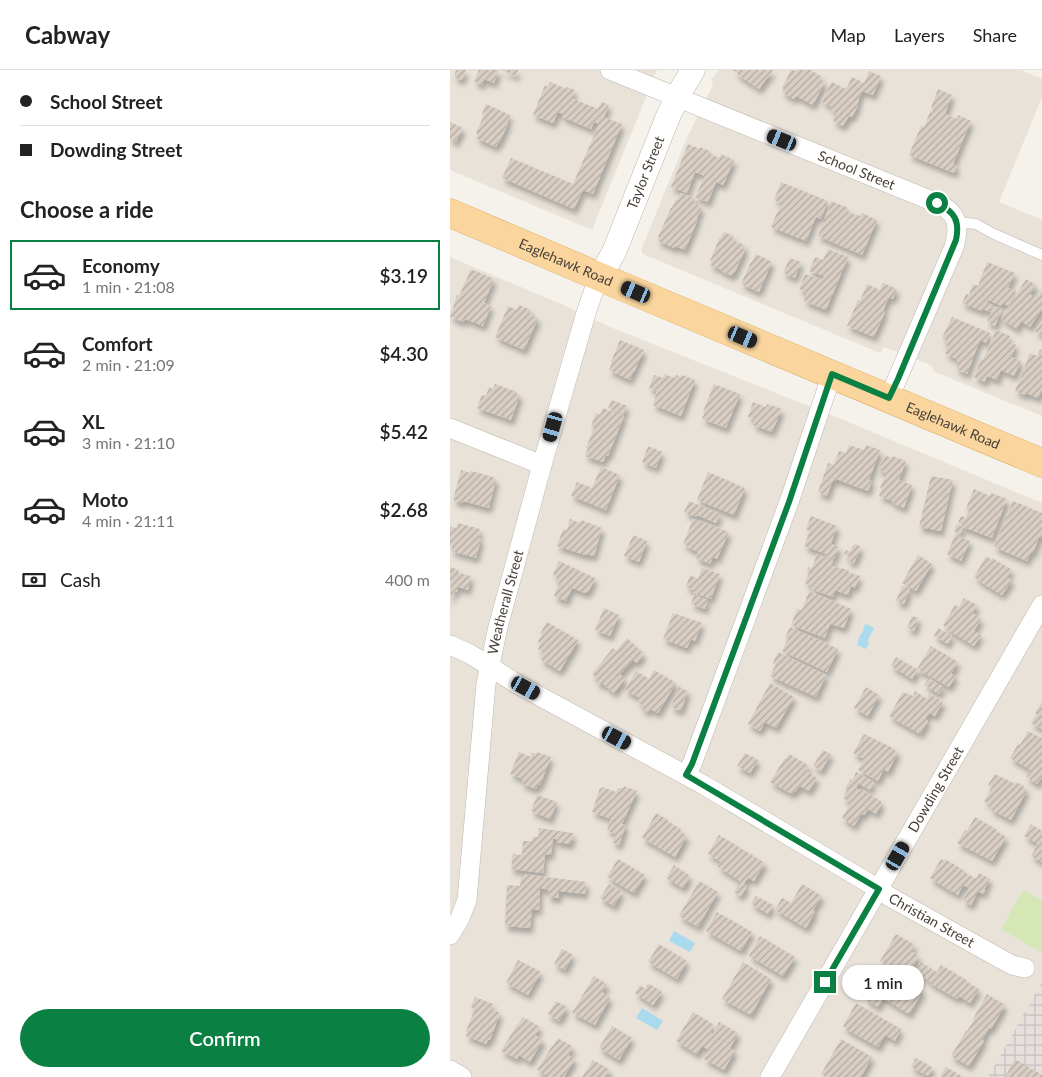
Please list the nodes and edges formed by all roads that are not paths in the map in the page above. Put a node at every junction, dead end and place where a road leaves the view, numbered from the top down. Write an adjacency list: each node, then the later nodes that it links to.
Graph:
1 (610, 70): 3 (street, School Street)
2 (693, 70): 3 (street, Taylor Street)
3 (677, 97): 5 (street, School Street); 7 (street, Taylor Street)
4 (450, 213): 7 (main road, Eaglehawk Road)
5 (957, 222): 6 (lane); 9 (street)
6 (1042, 255)
7 (600, 278): 8 (main road, Eaglehawk Road); 12 (street, Weatherall Street)
8 (832, 374): 9 (main road, Eaglehawk Road); 16 (street)
9 (889, 398): 11 (main road, Eaglehawk Road)
10 (450, 428): 12 (street)
11 (1042, 463)
12 (542, 465): 15 (street, Weatherall Street)
13 (1042, 605): 17 (street, Dowding Street)
14 (450, 646): 15 (street, Christian Street)
15 (489, 666): 16 (street, Christian Street); 18 (street, Weatherall Street)
16 (686, 775): 17 (street, Christian Street)
17 (879, 889): 19 (street, Christian Street); 22 (street, Dowding Street)
18 (450, 935)
19 (1025, 968)
20 (450, 1070): 21 (street)
21 (462, 1077)
22 (770, 1077)

